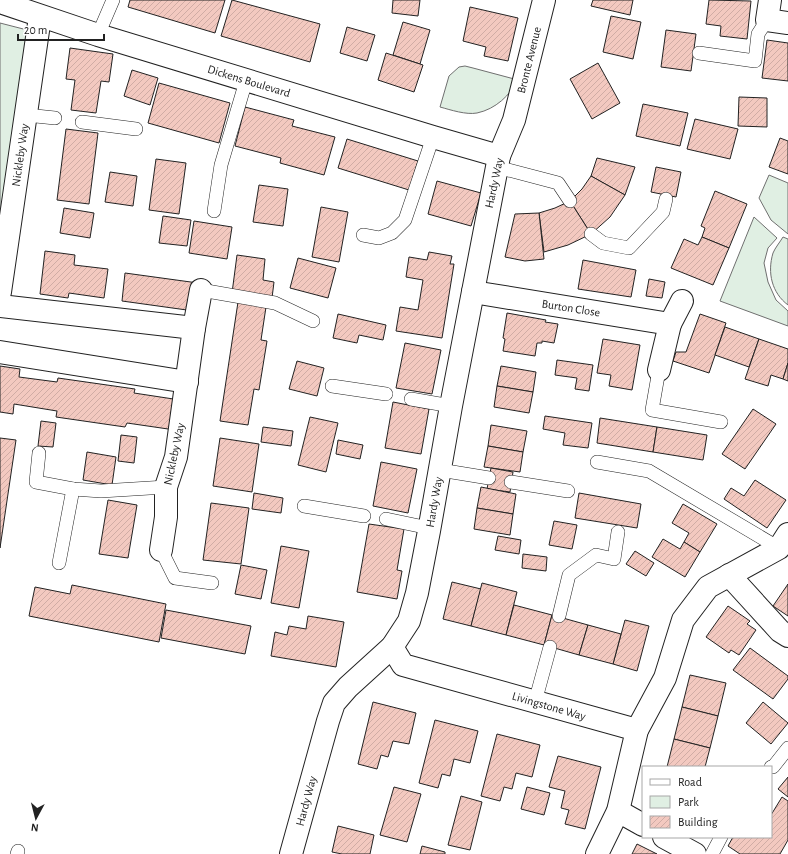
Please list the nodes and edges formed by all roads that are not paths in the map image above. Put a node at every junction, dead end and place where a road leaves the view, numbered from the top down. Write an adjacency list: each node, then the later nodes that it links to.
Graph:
1 (113, 0): 6 (lane)
2 (544, 0): 11 (street, Bronte Avenue)
3 (0, 2): 5 (street, Dickens Boulevard)
4 (775, 14): 7 (lane)
5 (40, 17): 6 (street, Dickens Boulevard); 9 (street, Nickleby Way)
6 (98, 35): 8 (street, Dickens Boulevard)
7 (699, 53)
8 (246, 80): 14 (street, Dickens Boulevard); 18 (lane)
9 (26, 115): 10 (lane); 22 (street, Nickleby Way)
10 (55, 118)
11 (514, 120): 15 (street, Hardy Way)
12 (82, 122): 13 (lane)
13 (136, 129)
14 (433, 137): 15 (street, Dickens Boulevard); 20 (lane)
15 (498, 162): 17 (lane); 23 (street, Hardy Way)
16 (666, 199): 19 (lane)
17 (570, 200)
18 (214, 212)
19 (592, 234)
20 (363, 235)
21 (201, 290): 26 (lane); 28 (street, Nickleby Way)
22 (0, 292)
23 (473, 292): 27 (street, Burton Close); 35 (street, Hardy Way)
24 (682, 301): 27 (street)
25 (0, 306): 28 (street)
26 (313, 321)
27 (670, 324): 30 (street)
28 (194, 328): 31 (street, Nickleby Way)
29 (0, 352): 31 (street)
30 (659, 370): 36 (lane)
31 (187, 382): 42 (street, Nickleby Way)
32 (332, 386): 33 (lane)
33 (386, 394)
34 (411, 399): 35 (lane)
35 (451, 406): 39 (street, Hardy Way)
36 (721, 422)
37 (39, 454): 43 (lane)
38 (597, 462): 50 (lane)
39 (440, 470): 40 (lane); 48 (street, Hardy Way)
40 (489, 478)
41 (512, 482): 44 (lane)
42 (166, 487): 43 (lane); 51 (street, Nickleby Way)
43 (72, 489): 52 (lane)
44 (568, 491)
45 (304, 506): 46 (lane)
46 (364, 516)
47 (386, 519): 48 (lane)
48 (429, 528): 57 (street, Hardy Way)
49 (618, 532): 55 (lane)
50 (784, 541): 53 (street)
51 (162, 550): 54 (lane)
52 (59, 563)
53 (729, 576): 56 (street); 60 (street)
54 (212, 583)
55 (558, 616)
56 (788, 636)
57 (392, 647): 59 (street, Livingstone Way); 67 (street, Hardy Way)
58 (550, 647): 59 (lane)
59 (535, 702): 60 (street, Livingstone Way)
60 (637, 730): 63 (street)
61 (788, 748): 62 (lane)
62 (772, 767)
63 (618, 811): 64 (street); 68 (street)
64 (642, 824)
65 (666, 838): 69 (street)
66 (720, 838): 70 (lane)
67 (291, 854)
68 (597, 854)
69 (695, 854)
70 (712, 854)

